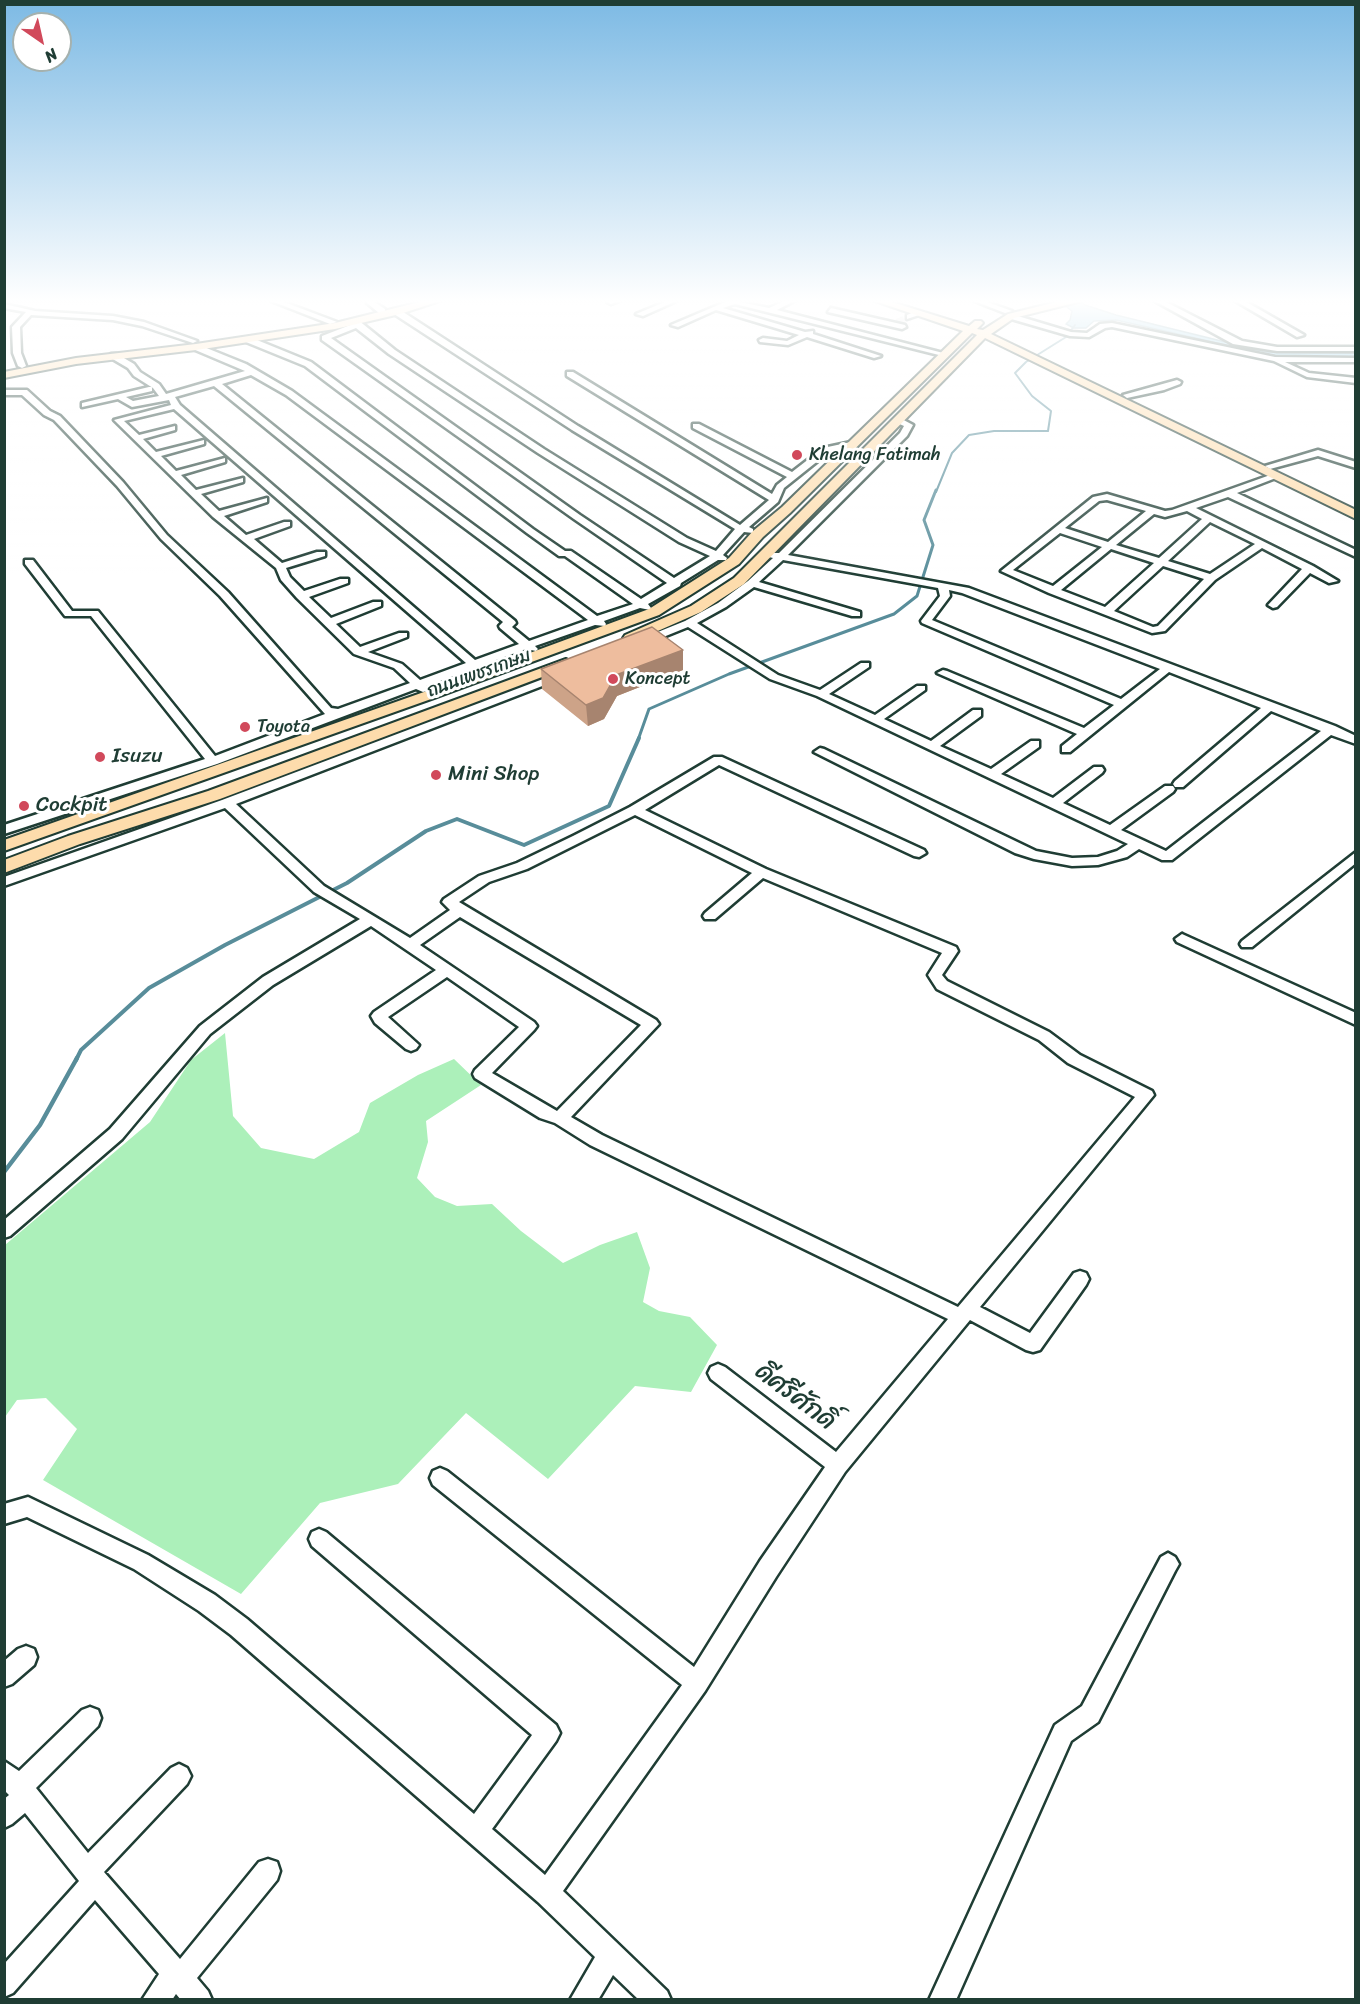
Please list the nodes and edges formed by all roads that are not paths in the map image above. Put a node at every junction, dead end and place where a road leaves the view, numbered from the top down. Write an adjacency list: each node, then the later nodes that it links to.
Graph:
1 (25, 393): 95 (street)
2 (136, 393): 18 (street)
3 (161, 393): 19 (street)
4 (180, 393): 19 (street)
5 (227, 393): 82 (street)
6 (288, 393): 78 (street)
7 (346, 393): 72 (street)
8 (401, 393): 66 (street)
9 (453, 393): 56 (street)
10 (520, 393): 47 (street)
11 (599, 393): 39 (street)
12 (904, 393): 22 (main road, ถนนเพชรเกษม)
13 (926, 393): 23 (main road, ถนนเพชรเกษม)
14 (1112, 393): 32 (main road)
15 (1121, 393): 17 (main road)
16 (1139, 393): 17 (street)
17 (1127, 395): 32 (main road)
18 (120, 397): 19 (street); 20 (street)
19 (164, 397): 21 (street)
20 (86, 405)
21 (176, 406): 26 (street); 86 (street)
22 (882, 414): 23 (main road); 28 (main road, ถนนเพชรเกษม)
23 (901, 418): 55 (main road, ถนนเพชรเกษม)
24 (696, 426): 34 (street)
25 (172, 428): 26 (street)
26 (137, 438): 29 (street)
27 (201, 442): 29 (street)
28 (851, 445): 34 (street); 39 (main road, ถนนเพชรเกษม)
29 (154, 455): 33 (street)
30 (222, 460): 33 (street)
31 (1356, 465): 32 (street)
32 (1273, 471): 37 (street); 40 (main road); 44 (main road)
33 (174, 474): 36 (street)
34 (795, 476): 39 (street)
35 (240, 480): 36 (street)
36 (194, 493): 43 (street)
37 (1228, 493): 41 (street); 54 (street)
38 (264, 500): 43 (street)
39 (777, 505): 47 (street); 49 (main road, ถนนเพชรเกษม)
40 (1356, 507)
41 (1188, 508): 42 (street); 45 (street)
42 (1152, 511): 48 (street); 52 (street)
43 (216, 514): 50 (street)
44 (1356, 515)
45 (1209, 518): 51 (street); 59 (street)
46 (287, 524): 50 (street)
47 (741, 529): 49 (street); 56 (street)
48 (1057, 529): 52 (street); 68 (street)
49 (758, 534): 57 (main road, ถนนเพชรเกษม)
50 (246, 538): 60 (street)
51 (1262, 543): 61 (street); 62 (street)
52 (1109, 545): 59 (street); 68 (street)
53 (321, 554): 60 (street)
54 (1356, 554)
55 (773, 555): 65 (street); 67 (street); 80 (main road, ถนนเพชรเกษม)
56 (717, 556): 57 (street); 66 (street)
57 (734, 561): 73 (main road, ถนนเพชรเกษม)
58 (29, 562): 104 (street)
59 (1161, 562): 62 (street); 74 (street)
60 (280, 567): 69 (street)
61 (1310, 568): 64 (street); 71 (street)
62 (1211, 578): 74 (street)
63 (344, 580): 69 (street)
64 (1333, 581)
65 (752, 583): 75 (street); 77 (street)
66 (676, 584): 72 (street)
67 (942, 585): 87 (street); 92 (street)
68 (1053, 591): 74 (street)
69 (302, 596): 76 (street)
70 (377, 604): 76 (street)
71 (1273, 604)
72 (639, 605): 73 (street); 78 (street)
73 (654, 612): 78 (main road, ถนนเพชรเกษม)
74 (1106, 612)
75 (856, 614)
76 (328, 622): 83 (street)
77 (688, 623): 80 (street); 91 (street)
78 (601, 624): 82 (main road, ถนนเพชรเกษม)
79 (403, 635): 83 (street)
80 (638, 639): 81 (main road, ถนนเพชรเกษม)
81 (616, 648)
82 (534, 650): 86 (main road, ถนนเพชรเกษม)
83 (358, 652): 90 (street)
84 (579, 663): 108 (main road, ถนนเพชรเกษม)
85 (865, 665): 91 (street)
86 (479, 669): 90 (main road, ถนนเพชรเกษม)
87 (1166, 669): 92 (street); 93 (street)
88 (943, 673): 98 (street)
89 (921, 688): 96 (street)
90 (423, 690): 95 (main road, ถนนเพชรเกษม)
91 (821, 694): 96 (street)
92 (1122, 704): 98 (street)
93 (1270, 706): 97 (street); 112 (street)
94 (977, 713): 101 (street)
95 (344, 717): 104 (street); 107 (main road, ถนนเพชรเกษม)
96 (875, 720): 101 (street)
97 (1331, 729): 99 (street); 113 (street)
98 (1085, 733): 102 (street)
99 (1356, 740)
100 (1035, 744): 106 (street)
101 (932, 746): 106 (street)
102 (1066, 749)
103 (820, 752): 113 (street)
104 (213, 761): 111 (street)
105 (1098, 770): 109 (street)
106 (991, 774): 109 (street)
107 (198, 778): 108 (main road); 114 (main road, ถนนเพชรเกษม)
108 (221, 799): 117 (main road, ถนนเพชรเกษม); 119 (street); 122 (street)
109 (1053, 804): 112 (street)
110 (635, 810): 115 (street); 118 (street); 120 (street)
111 (4, 830)
112 (1111, 831): 113 (street)
113 (1138, 844)
114 (4, 846)
115 (919, 853)
116 (1356, 856): 124 (street)
117 (4, 867)
118 (761, 872): 121 (street); 132 (street)
119 (4, 882)
120 (460, 910): 125 (street); 129 (street)
121 (710, 916)
122 (371, 919): 125 (street); 130 (street)
123 (1182, 939): 127 (street)
124 (1247, 944)
125 (410, 945): 126 (street)
126 (447, 970): 128 (street); 129 (street)
127 (1356, 1020)
128 (411, 1045)
129 (560, 1118): 132 (street)
130 (4, 1231)
131 (1080, 1279): 132 (street)
132 (964, 1314): 134 (street)
133 (718, 1373): 134 (street, ดีศรีศักดิ์)
134 (838, 1465): 141 (street)
135 (440, 1478): 141 (street)
136 (4, 1514): 146 (street)
137 (319, 1539): 146 (street)
138 (1168, 1564): 157 (street)
139 (26, 1657): 140 (street)
140 (4, 1677)
141 (697, 1683): 149 (street)
142 (90, 1718): 144 (street)
143 (179, 1776): 148 (street)
144 (17, 1785): 145 (street); 148 (street)
145 (4, 1816)
146 (477, 1831): 149 (street)
147 (268, 1871): 151 (street)
148 (91, 1877): 151 (street); 152 (street)
149 (547, 1893): 150 (street)
150 (610, 1956): 155 (street); 156 (street)
151 (179, 1976): 153 (street); 154 (street)
152 (4, 1984)
153 (155, 2000)
154 (199, 2000)
155 (584, 2000)
156 (658, 2000)
157 (942, 2000)

